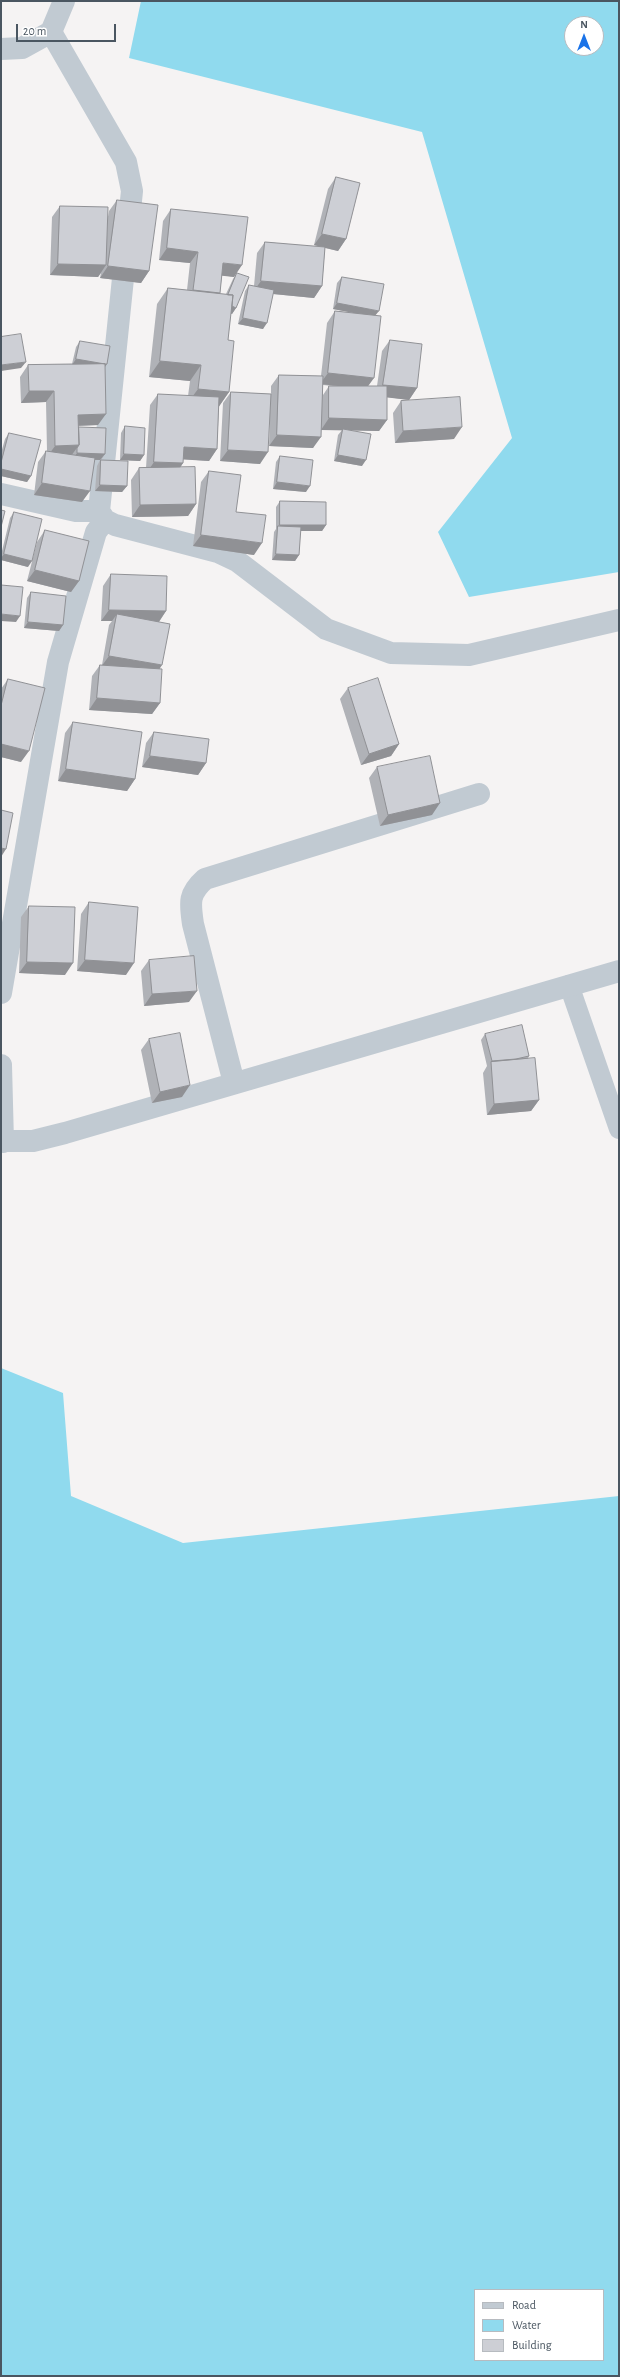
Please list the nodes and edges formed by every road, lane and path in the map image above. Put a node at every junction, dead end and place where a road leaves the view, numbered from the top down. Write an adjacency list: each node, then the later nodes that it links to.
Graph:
1 (64, 1): 2 (street)
2 (51, 32): 3 (street); 5 (street)
3 (1, 49)
4 (1, 494): 5 (street)
5 (102, 515): 6 (street); 10 (street)
6 (619, 620)
7 (479, 794): 12 (street)
8 (619, 971): 9 (street)
9 (569, 985): 12 (street); 13 (lane)
10 (1, 993)
11 (1, 1065): 14 (street)
12 (234, 1084): 14 (street)
13 (619, 1129)
14 (2, 1141)

